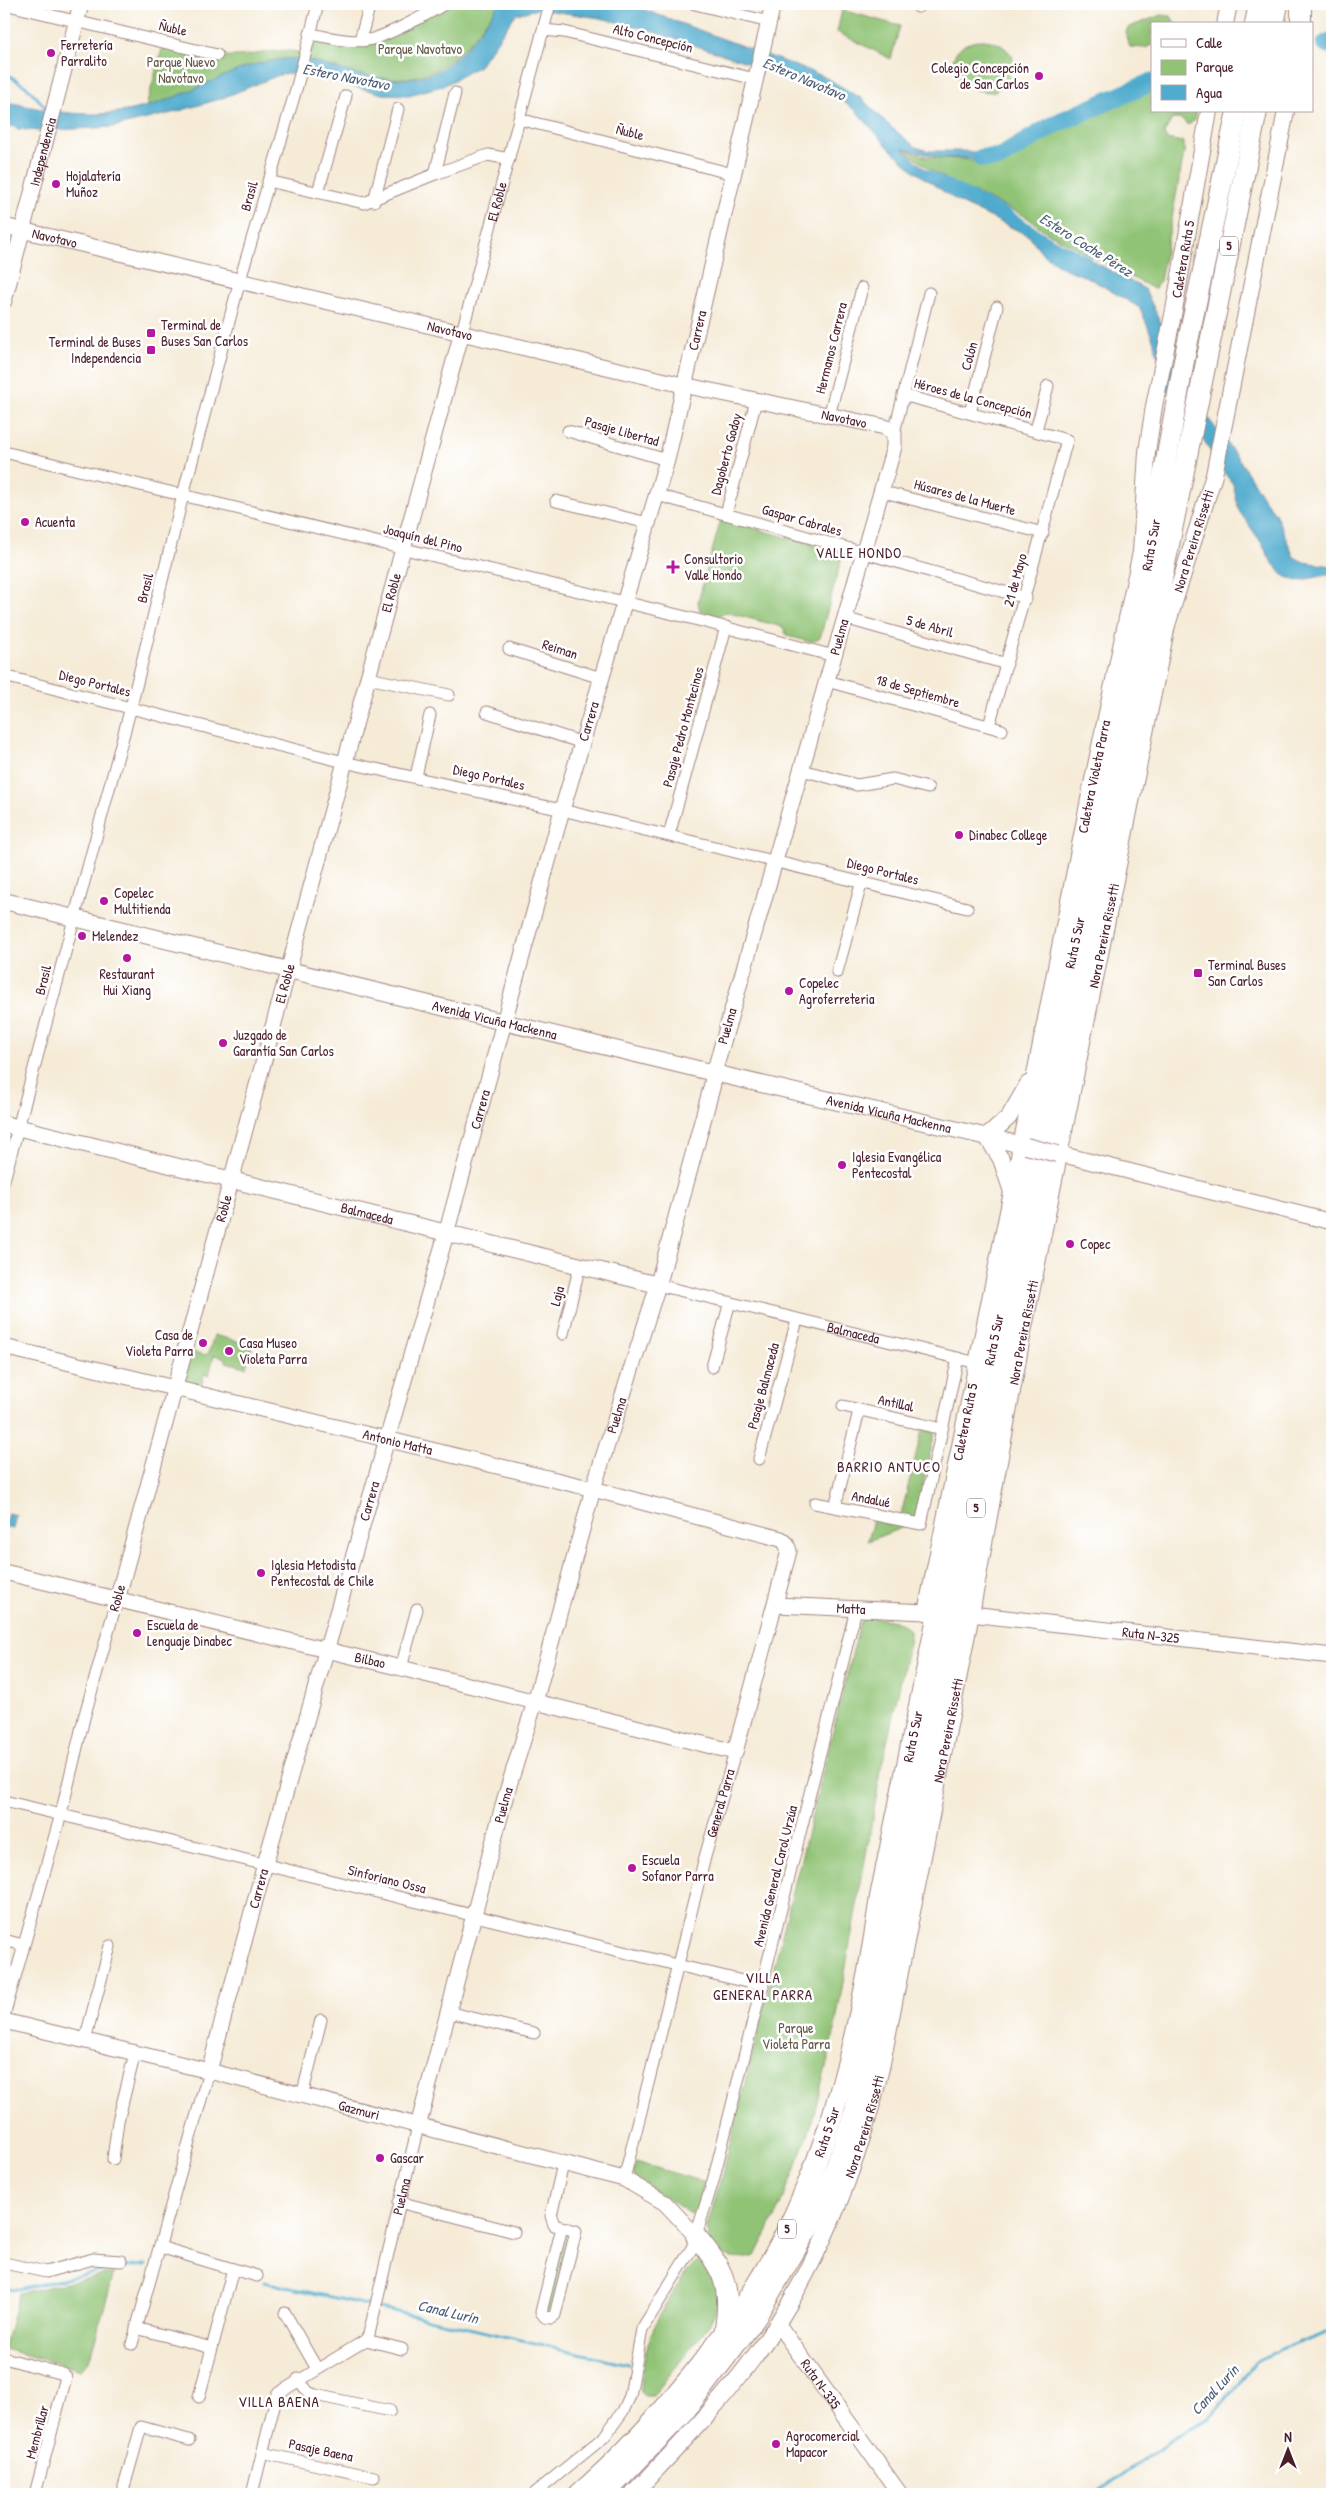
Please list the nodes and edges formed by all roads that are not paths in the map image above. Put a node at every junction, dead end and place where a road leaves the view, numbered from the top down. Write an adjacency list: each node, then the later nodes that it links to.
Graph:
1 (4, 4): 16 (street, Ñuble)
2 (81, 4): 16 (street, Independencia)
3 (318, 4): 24 (street, Brasil)
4 (370, 4): 25 (street)
5 (426, 4): 15 (street)
6 (444, 4): 15 (street)
7 (550, 4): 23 (street, El Roble)
8 (695, 4): 17 (street)
9 (773, 4): 17 (street, Carrera)
10 (1229, 4): 18 (main road)
11 (1259, 4): 19 (highway)
12 (1278, 4): 20 (highway)
13 (1301, 4): 21 (highway)
14 (1308, 4): 22 (street)
15 (422, 17): 25 (street)
16 (76, 21): 26 (street, Ñuble); 43 (street, Independencia)
17 (769, 22): 27 (street, Carrera)
18 (1225, 22)
19 (1255, 22)
20 (1274, 22)
21 (1303, 22)
22 (1304, 22)
23 (544, 25): 27 (street, Alto Concepción); 35 (street, El Roble)
24 (310, 34): 25 (street); 39 (street, Brasil)
25 (360, 40)
26 (217, 55)
27 (756, 75): 38 (street, Carrera)
28 (455, 93): 37 (street)
29 (346, 96): 40 (street)
30 (398, 109): 41 (street)
31 (1209, 112): 54 (main road, Caletera Ruta 5)
32 (1237, 112): 149 (highway, Ruta 5 Sur / 5)
33 (1257, 112): 199 (highway, Ruta 5 Sur / 5)
34 (1286, 112): 109 (main road, Nora Pereira Rissetti)
35 (519, 119): 36 (street, El Roble); 38 (street, Ñuble)
36 (508, 159): 37 (street); 49 (street, El Roble)
37 (435, 174): 41 (street)
38 (733, 174): 50 (street, Carrera)
39 (268, 181): 40 (street); 44 (street, Brasil)
40 (318, 192): 41 (street)
41 (374, 200)
42 (4, 226): 43 (street, Navotavo)
43 (22, 230): 44 (street, Navotavo); 47 (street, Independencia)
44 (240, 280): 49 (street, Navotavo); 64 (street, Brasil)
45 (862, 288): 56 (street, Hermanos Carrera)
46 (929, 293): 52 (street, Puelma)
47 (4, 301)
48 (997, 307): 55 (street, Colón)
49 (462, 332): 50 (street, Navotavo); 70 (street, El Roble)
50 (683, 385): 53 (street, Navotavo); 62 (street, Carrera)
51 (1048, 386): 57 (street, Héroes de la Concepción)
52 (903, 395): 55 (street, Héroes de la Concepción); 59 (street, Puelma)
53 (756, 401): 56 (street, Navotavo); 67 (street, Dagoberto Godoy)
54 (1154, 406): 104 (main road, Caletera Violeta Parra)
55 (970, 413): 57 (street, Héroes de la Concepción)
56 (829, 416): 59 (street, Navotavo)
57 (1036, 430): 60 (street, Héroes de la Concepción)
58 (568, 431): 62 (street, Pasaje Libertad)
59 (894, 433): 63 (street, Puelma)
60 (1067, 440): 69 (street, 21 de Mayo)
61 (4, 452): 64 (street, Joaquín del Pino)
62 (667, 460): 65 (street, Carrera)
63 (880, 490): 69 (street, Húsares de la Muerte); 71 (street, Puelma)
64 (183, 495): 70 (street, Joaquín del Pino); 84 (street, Brasil)
65 (656, 495): 67 (street, Gaspar Cabrales); 68 (street, Carrera)
66 (556, 501): 68 (street)
67 (726, 514): 71 (street, Gaspar Cabrales)
68 (648, 523): 73 (street, Carrera)
69 (1043, 533): 72 (street, 21 de Mayo)
70 (403, 549): 73 (street, Joaquín del Pino); 80 (street, El Roble)
71 (862, 553): 72 (street, Gaspar Cabrales); 74 (street, Puelma)
72 (1026, 598): 78 (street, 21 de Mayo)
73 (624, 602): 75 (street, Joaquín del Pino); 81 (street, Carrera)
74 (844, 618): 77 (street, Puelma); 78 (street, 5 de Abril)
75 (726, 627): 77 (street, Joaquín del Pino); 95 (street, Pasaje Pedro Montecinos)
76 (509, 649): 81 (street, Reiman)
77 (834, 656): 82 (street, Puelma)
78 (1008, 664): 87 (street, 21 de Mayo)
79 (4, 676): 84 (street, Diego Portales)
80 (368, 678): 83 (street); 90 (street, El Roble)
81 (601, 678): 89 (street, Carrera)
82 (827, 681): 87 (street, 18 de Septiembre); 91 (street, Puelma)
83 (448, 695)
84 (131, 707): 90 (street, Diego Portales); 100 (street, Brasil)
85 (487, 712): 89 (street)
86 (430, 715): 92 (street)
87 (989, 726): 88 (street, 18 de Septiembre)
88 (1002, 730)
89 (583, 742): 94 (street, Carrera)
90 (344, 762): 92 (street, Diego Portales); 101 (street, El Roble)
91 (802, 770): 93 (street); 96 (street, Puelma)
92 (416, 776): 94 (street, Diego Portales)
93 (928, 788)
94 (562, 810): 95 (street, Diego Portales); 103 (street, Carrera)
95 (669, 835): 96 (street, Diego Portales)
96 (774, 861): 97 (street, Diego Portales); 105 (street, Puelma)
97 (862, 881): 99 (street, Diego Portales); 102 (street)
98 (4, 901): 100 (main road, Avenida Vicuña Mackenna)
99 (968, 908)
100 (73, 918): 101 (main road, Avenida Vicuña Mackenna); 106 (street, Brasil)
101 (289, 969): 103 (main road, Avenida Vicuña Mackenna); 111 (street, El Roble)
102 (837, 972)
103 (505, 1021): 105 (main road, Avenida Vicuña Mackenna); 114 (street, Carrera)
104 (1036, 1068): 107 (main road); 108 (main road, Caletera Violeta Parra)
105 (714, 1073): 107 (main road, Avenida Vicuña Mackenna); 116 (main road, Puelma)
106 (11, 1126): 110 (street, Brasil); 111 (main road, Balmaceda)
107 (987, 1137): 108 (main road, Avenida Vicuña Mackenna); 112 (main road)
108 (1024, 1145): 109 (main road, Avenida Vicuña Mackenna, bridge); 112 (main road, Caletera Ruta 5)
109 (1059, 1154): 113 (street); 140 (main road, Nora Pereira Rissetti)
110 (4, 1180)
111 (232, 1181): 114 (main road, Balmaceda); 124 (street, Roble)
112 (1012, 1192): 122 (main road, Caletera Ruta 5)
113 (1332, 1222)
114 (446, 1234): 115 (main road, Balmaceda); 128 (street, Carrera)
115 (580, 1265): 116 (main road, Balmaceda); 119 (street, Laja)
116 (658, 1285): 117 (street, Balmaceda); 130 (street, Puelma)
117 (730, 1302): 118 (street, Balmaceda); 123 (street)
118 (796, 1320): 121 (street, Balmaceda); 129 (street, Pasaje Balmaceda)
119 (563, 1334)
120 (4, 1347): 124 (street, Antonio Matta)
121 (958, 1358): 122 (street, Balmaceda); 127 (street)
122 (977, 1363): 139 (main road, Caletera Ruta 5)
123 (712, 1367)
124 (174, 1388): 128 (street, Antonio Matta); 135 (street, Roble)
125 (843, 1406): 126 (street, Antillal)
126 (859, 1410): 127 (street, Antillal); 132 (street)
127 (942, 1429): 132 (street, Andalué)
128 (386, 1441): 130 (street, Antonio Matta); 141 (street, Carrera)
129 (759, 1460)
130 (593, 1490): 133 (street, Antonio Matta); 144 (street, Puelma)
131 (815, 1503): 132 (street, Andalué)
132 (834, 1507)
133 (788, 1546): 136 (street, General Parra)
134 (4, 1572): 135 (street, Bilbao)
135 (116, 1600): 141 (street, Bilbao); 147 (street, Roble)
136 (776, 1605): 138 (street, Matta); 145 (street, General Parra)
137 (416, 1609): 143 (street)
138 (856, 1609): 139 (street, Matta); 155 (street, Avenida General Carol Urzúa)
139 (926, 1612): 149 (highway)
140 (971, 1614): 142 (street, Ruta N-325); 179 (main road, Nora Pereira Rissetti)
141 (326, 1650): 143 (street, Bilbao); 148 (street, Carrera)
142 (1332, 1656)
143 (401, 1668): 144 (street, Bilbao)
144 (534, 1702): 145 (street, Bilbao); 150 (street, Puelma)
145 (734, 1752): 154 (street, General Parra)
146 (4, 1801): 147 (street, Sinforiano Ossa)
147 (61, 1814): 148 (street, Sinforiano Ossa); 152 (street, Roble)
148 (265, 1864): 150 (street, Sinforiano Ossa); 163 (street, Carrera)
149 (880, 1897): 181 (highway, Ruta 5 Sur / 5)
150 (474, 1917): 154 (street, Sinforiano Ossa); 156 (street, Puelma)
151 (4, 1940): 152 (street)
152 (23, 1945): 157 (street, Roble)
153 (110, 1946): 161 (street)
154 (678, 1965): 155 (street, Sinforiano Ossa); 168 (street, General Parra)
155 (763, 1986): 172 (street, Avenida General Carol Urzúa)
156 (448, 2012): 160 (street); 165 (street, Puelma)
157 (4, 2016)
158 (321, 2020): 164 (street)
159 (4, 2021): 161 (street, Gazmuri)
160 (534, 2033)
161 (85, 2040): 162 (street, Gazmuri)
162 (135, 2052): 163 (street, Gazmuri); 166 (street)
163 (208, 2071): 164 (street, Gazmuri); 173 (street, Carrera)
164 (302, 2096): 165 (street, Gazmuri)
165 (418, 2126): 167 (street, Gazmuri); 169 (street, Puelma)
166 (113, 2159)
167 (563, 2164): 168 (street, Gazmuri); 170 (street)
168 (624, 2179): 172 (street, Gazmuri)
169 (399, 2202): 171 (street); 182 (street, Puelma)
170 (562, 2227): 170 (street)
171 (514, 2232)
172 (696, 2236): 181 (highway); 197 (street, Avenida General Carol Urzúa)
173 (160, 2247): 176 (street); 180 (street, Carrera)
174 (121, 2261): 175 (street)
175 (4, 2263)
176 (233, 2269): 177 (street); 184 (street)
177 (257, 2276)
178 (285, 2313): 187 (street)
179 (777, 2323): 200 (main road, Nora Pereira Rissetti); 201 (street, Ruta N-335)
180 (136, 2328): 183 (street, Carrera); 184 (street)
181 (724, 2330): 198 (highway, Ruta 5 Sur / 5)
182 (366, 2340): 185 (street); 187 (street)
183 (132, 2344)
184 (212, 2348): 189 (street)
185 (402, 2350)
186 (4, 2358): 194 (street, Membrillar)
187 (316, 2369): 188 (street)
188 (298, 2379): 190 (street); 192 (street)
189 (199, 2397)
190 (390, 2411)
191 (189, 2440): 195 (street)
192 (262, 2453): 193 (street, Pasaje Baena); 196 (street)
193 (374, 2477)
194 (35, 2494)
195 (122, 2494)
196 (252, 2494)
197 (534, 2494)
198 (579, 2494)
199 (605, 2494)
200 (633, 2494)
201 (900, 2494)

